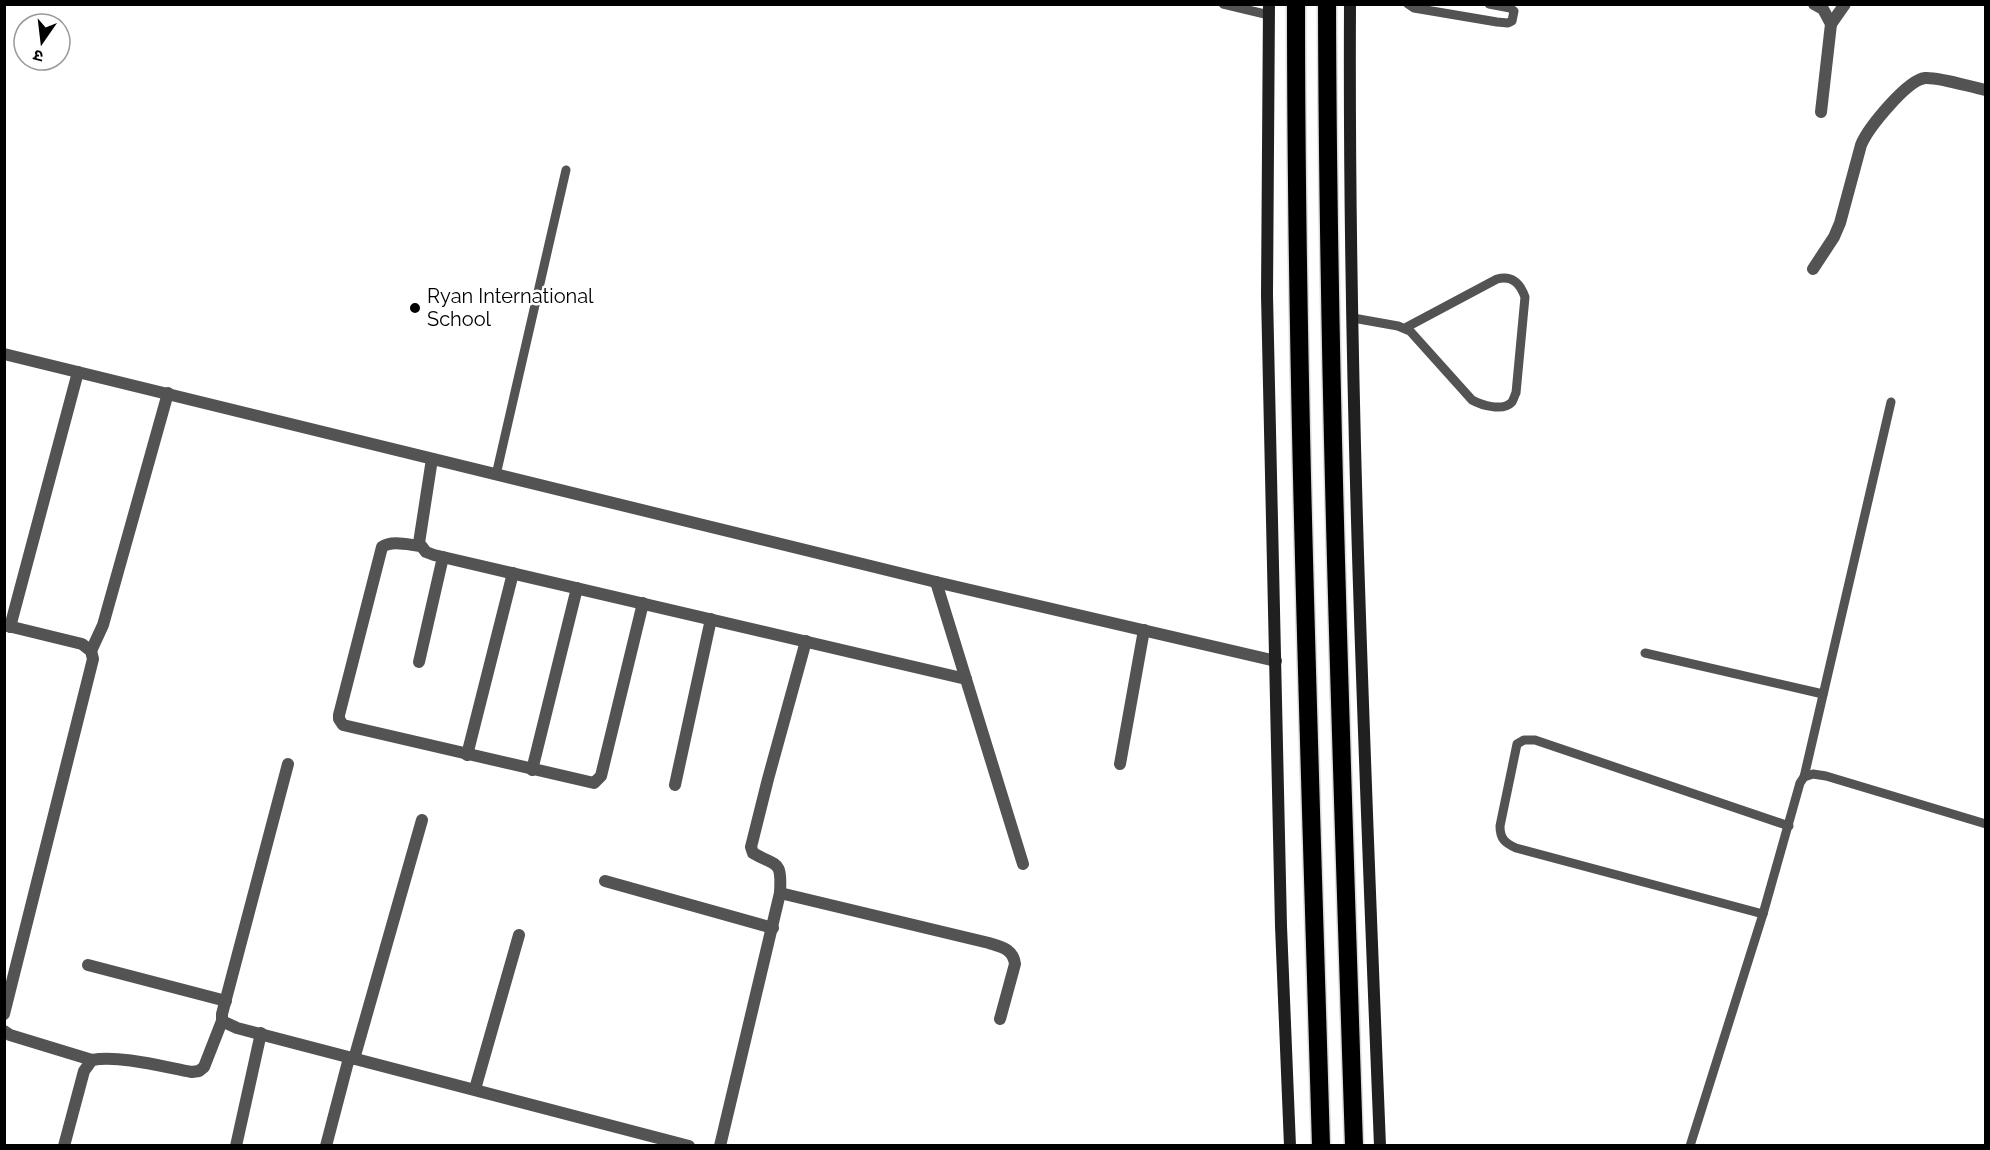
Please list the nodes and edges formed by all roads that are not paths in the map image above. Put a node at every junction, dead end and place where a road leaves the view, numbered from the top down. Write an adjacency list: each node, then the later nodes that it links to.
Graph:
1 (1223, 4): 9 (lane)
2 (1296, 4): 70 (highway)
3 (1327, 4): 71 (highway)
4 (1350, 4): 15 (main road)
5 (1408, 4): 6 (lane)
6 (1489, 4)
7 (1814, 4): 10 (street)
8 (1845, 4): 10 (street)
9 (1269, 10): 35 (main road)
10 (1831, 24): 12 (street)
11 (1986, 90): 14 (street)
12 (1821, 112)
13 (566, 170): 22 (lane)
14 (1814, 269)
15 (1353, 318): 16 (lane); 72 (main road)
16 (1405, 328): 16 (lane)
17 (4, 354): 18 (street)
18 (78, 372): 19 (street); 30 (street)
19 (168, 393): 21 (street); 33 (street)
20 (1891, 402): 38 (lane)
21 (432, 459): 22 (street); 23 (street)
22 (496, 475): 26 (street)
23 (420, 546): 24 (street); 39 (street)
24 (443, 557): 25 (street); 36 (street)
25 (513, 573): 27 (street); 39 (street)
26 (936, 582): 31 (street); 37 (street)
27 (577, 588): 28 (street); 42 (street)
28 (644, 603): 29 (street); 42 (street)
29 (711, 619): 32 (street); 44 (street)
30 (7, 626): 33 (street)
31 (1144, 630): 35 (street); 41 (street)
32 (806, 641): 37 (street); 50 (street)
33 (91, 651): 56 (street)
34 (1645, 653): 38 (lane)
35 (1276, 661): 69 (main road)
36 (419, 662)
37 (966, 679): 48 (street)
38 (1823, 694): 43 (lane)
39 (467, 755): 42 (street)
40 (288, 764): 55 (street)
41 (1120, 764)
42 (532, 770)
43 (1804, 777): 46 (lane); 47 (lane)
44 (675, 785)
45 (422, 820): 61 (street)
46 (1986, 824)
47 (1788, 826): 51 (lane); 51 (lane)
48 (1023, 864)
49 (605, 881): 52 (street)
50 (780, 892): 52 (street); 57 (street)
51 (1763, 914): 73 (lane)
52 (773, 928): 68 (street)
53 (519, 935): 63 (street)
54 (88, 965): 55 (street)
55 (226, 1001): 58 (street)
56 (4, 1014)
57 (1000, 1019)
58 (222, 1021): 60 (street); 62 (street)
59 (4, 1031): 62 (street)
60 (261, 1033): 61 (street); 65 (street)
61 (351, 1058): 63 (street); 66 (street)
62 (92, 1060): 64 (street)
63 (475, 1089): 67 (street)
64 (64, 1146)
65 (236, 1146)
66 (326, 1146)
67 (689, 1146)
68 (720, 1146)
69 (1290, 1146)
70 (1321, 1146)
71 (1354, 1146)
72 (1380, 1146)
73 (1690, 1146)

